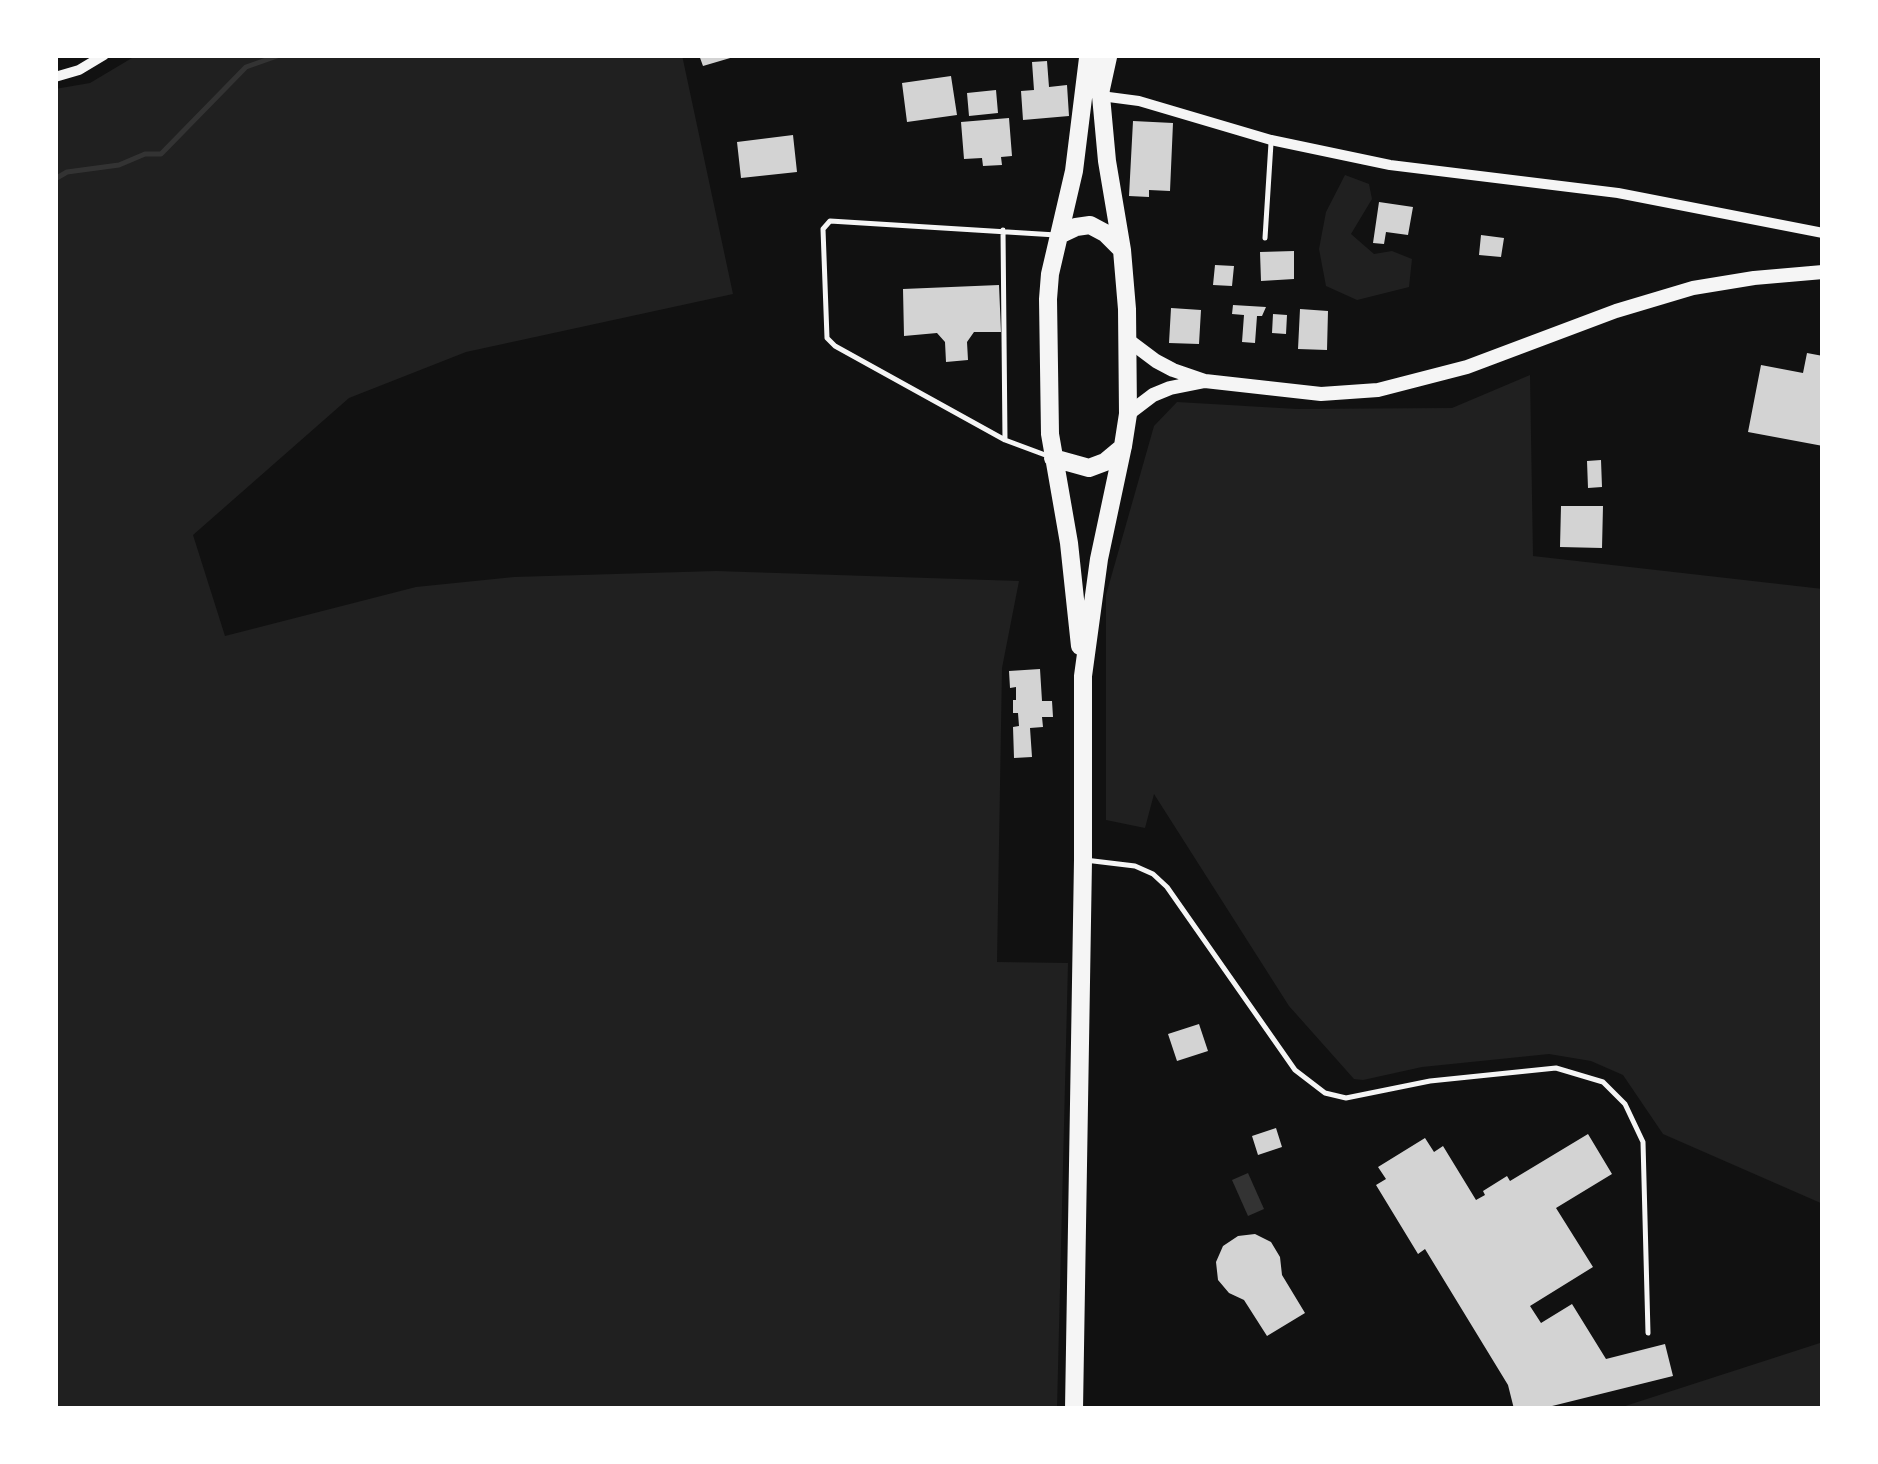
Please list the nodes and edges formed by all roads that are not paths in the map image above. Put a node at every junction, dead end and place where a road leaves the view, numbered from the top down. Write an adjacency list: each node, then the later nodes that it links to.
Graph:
1 (104, 55): 4 (street)
2 (1090, 55): 5 (highway); 9 (highway)
3 (1110, 55): 5 (main road)
4 (55, 78)
5 (1102, 96): 6 (street); 11 (highway)
6 (1271, 140): 8 (street); 10 (lane)
7 (1003, 230): 9 (lane); 16 (lane); 16 (lane)
8 (1823, 233)
9 (1060, 235): 11 (highway); 18 (highway)
10 (1266, 238)
11 (1122, 250): 13 (highway)
12 (1823, 272): 14 (street)
13 (1128, 340): 14 (street); 15 (highway)
14 (1206, 381): 15 (street)
15 (1128, 414): 17 (highway)
16 (1005, 440): 18 (lane)
17 (1123, 446): 18 (highway); 19 (highway)
18 (1053, 458): 19 (highway)
19 (1084, 676): 20 (highway)
20 (1083, 860): 21 (lane); 22 (highway)
21 (1648, 1333)
22 (1074, 1409)

